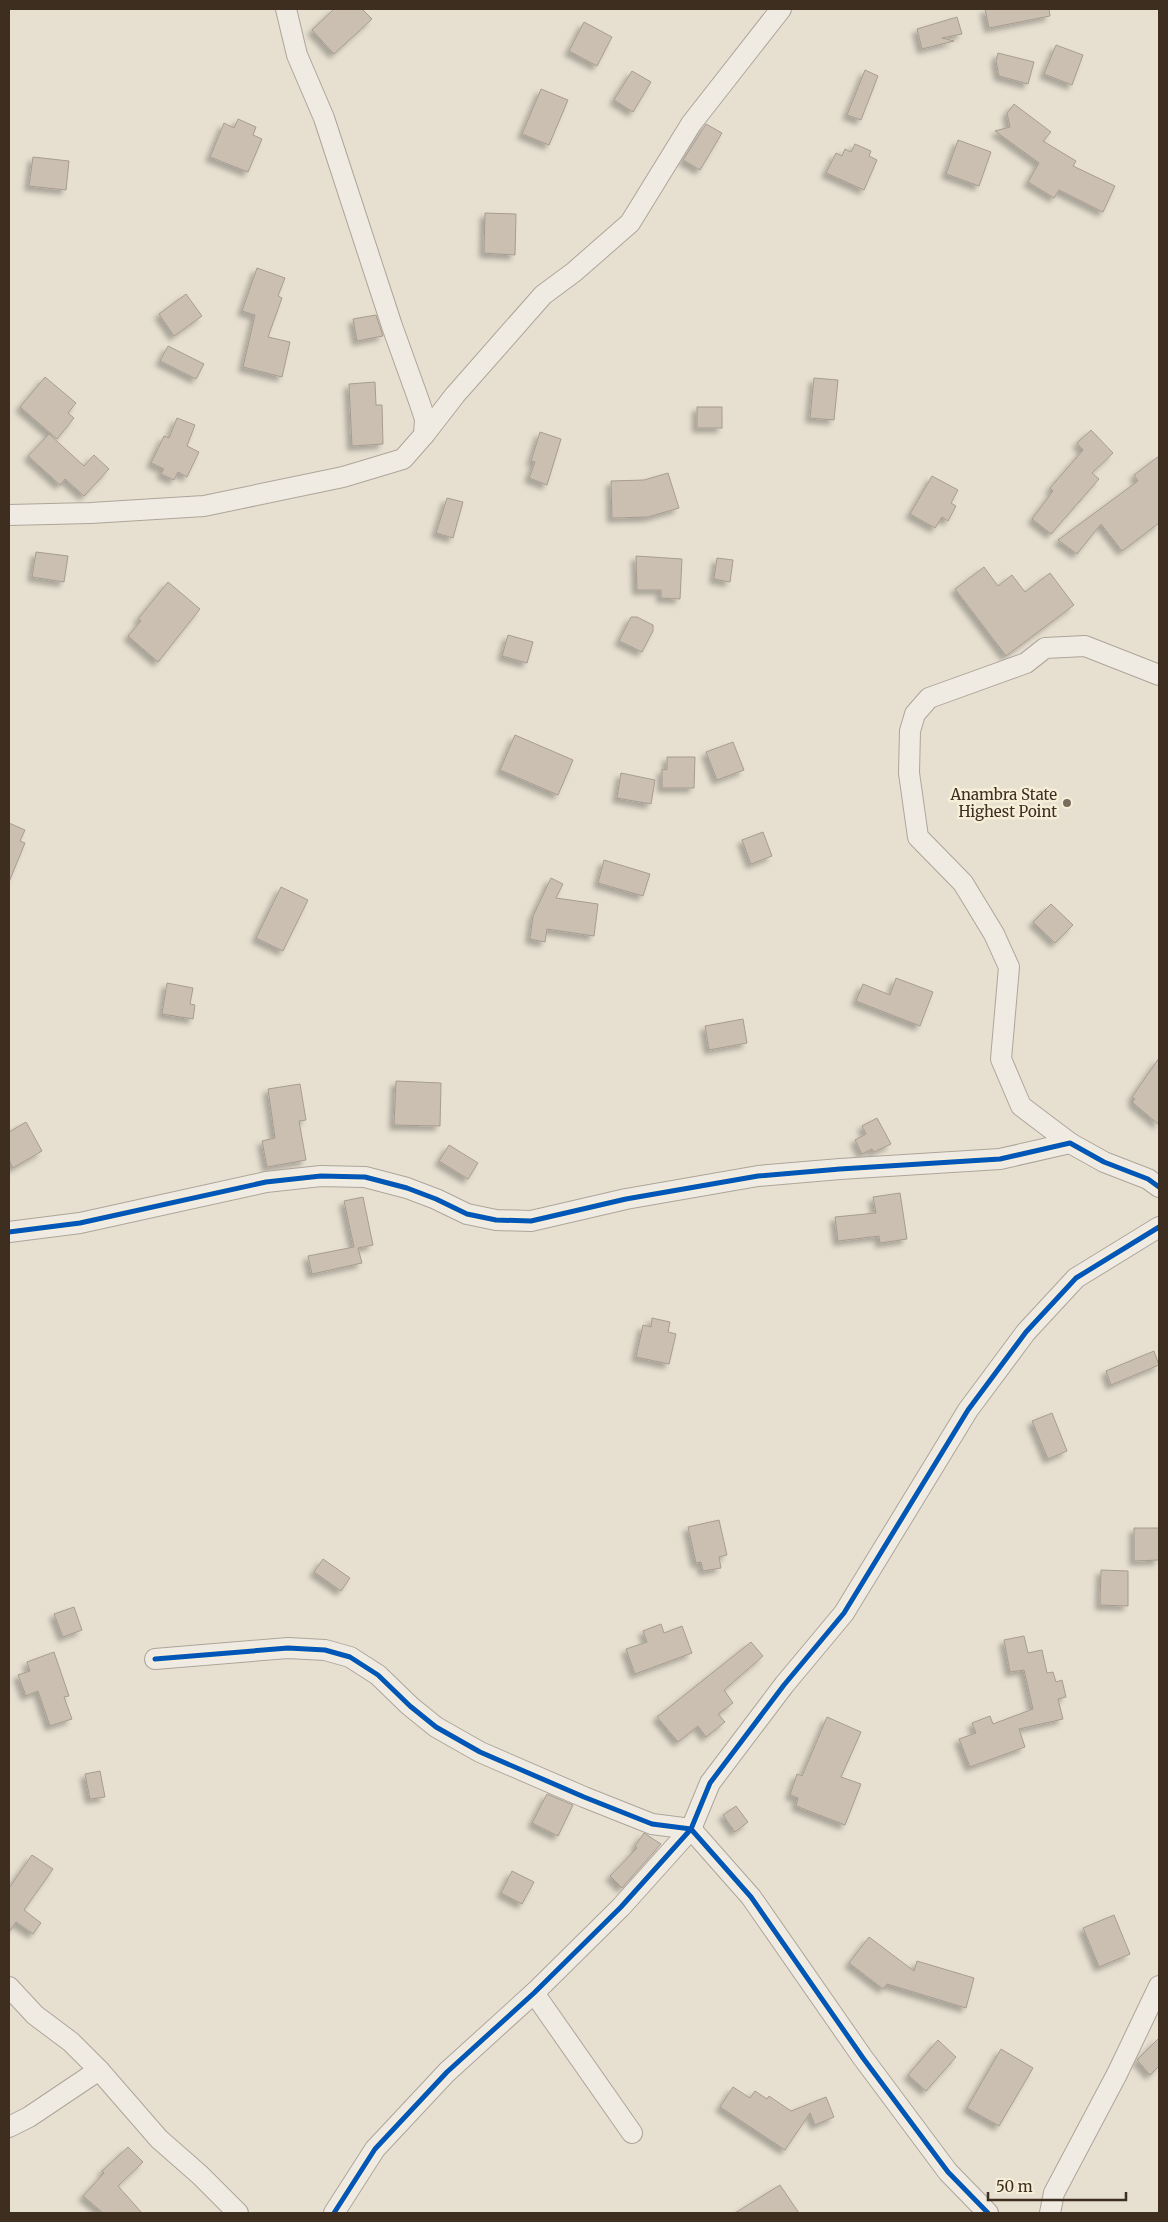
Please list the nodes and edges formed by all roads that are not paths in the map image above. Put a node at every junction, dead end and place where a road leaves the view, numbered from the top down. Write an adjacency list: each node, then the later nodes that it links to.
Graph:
1 (286, 9): 3 (street)
2 (781, 9): 3 (street)
3 (424, 435): 4 (street)
4 (9, 515)
5 (1159, 675): 6 (street)
6 (1070, 1143): 7 (street); 9 (street)
7 (1159, 1188)
8 (1159, 1227): 11 (street)
9 (9, 1232)
10 (154, 1660): 11 (street)
11 (690, 1829): 14 (street); 20 (street)
12 (1159, 1986): 21 (street)
13 (9, 1987): 15 (street)
14 (534, 1993): 17 (street); 19 (street)
15 (99, 2070): 16 (street); 18 (street)
16 (9, 2127)
17 (632, 2132)
18 (238, 2213)
19 (334, 2213)
20 (988, 2213)
21 (1050, 2213)

